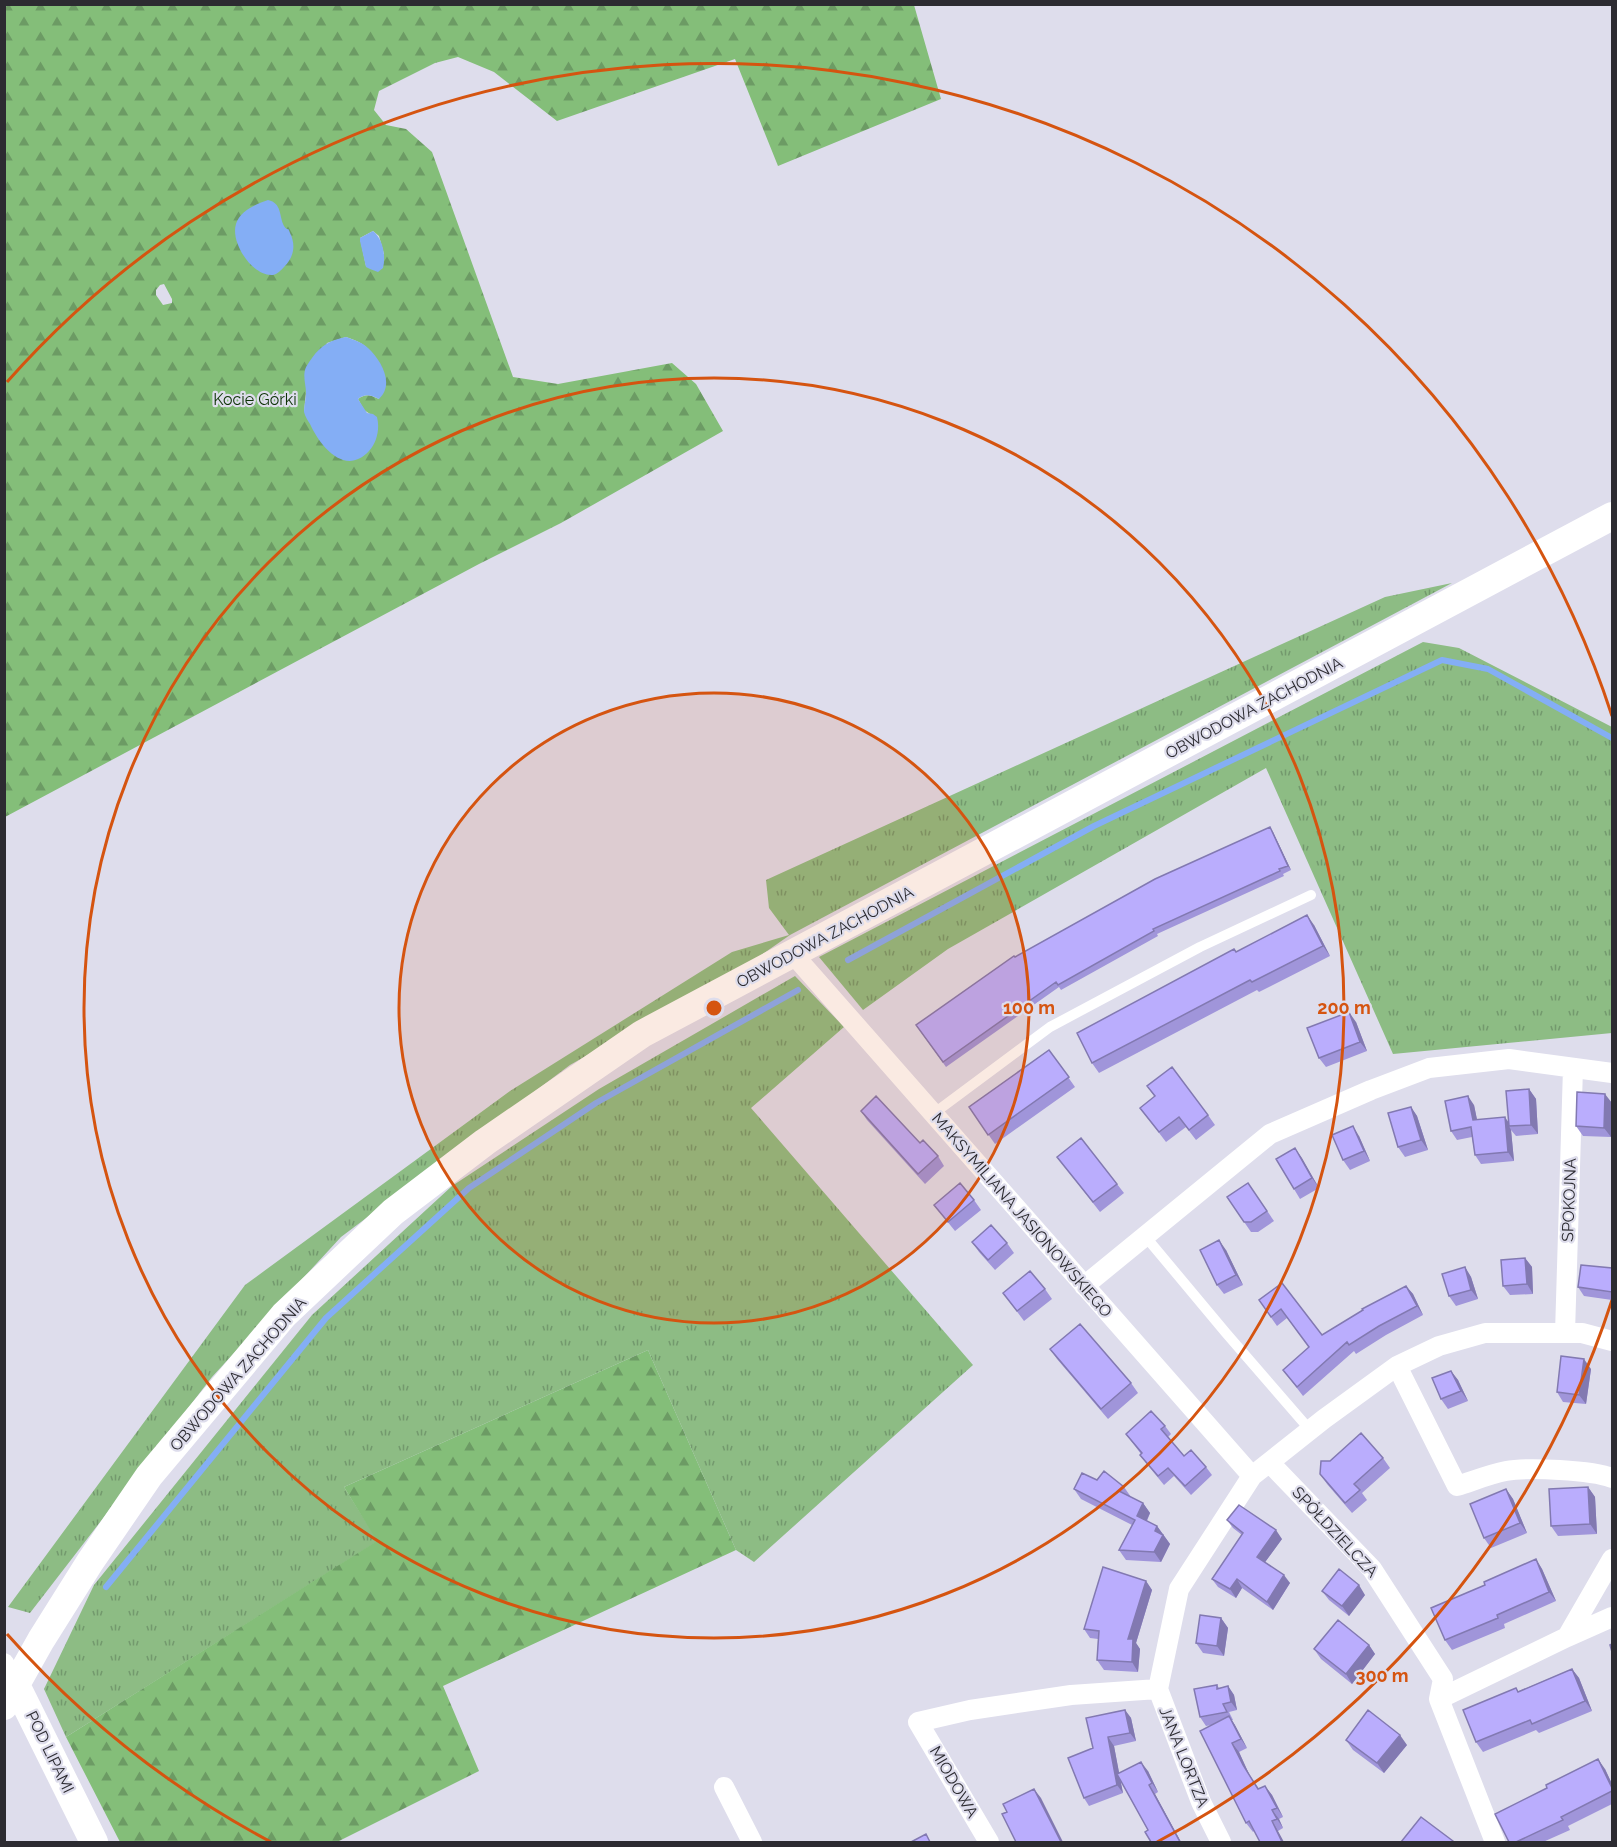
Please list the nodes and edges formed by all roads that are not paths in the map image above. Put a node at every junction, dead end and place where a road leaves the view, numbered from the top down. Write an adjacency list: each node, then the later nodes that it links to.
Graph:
1 (1612, 516): 3 (main road, OBWODOWA ZACHODNIA)
2 (1311, 895): 6 (lane)
3 (793, 954): 6 (street, MAKSYMILIANA JASIONOWSKIEGO); 19 (main road, OBWODOWA ZACHODNIA)
4 (1573, 1068): 5 (street); 7 (street); 9 (street, SPOKOJNA)
5 (1612, 1073)
6 (933, 1114): 8 (street, MAKSYMILIANA JASIONOWSKIEGO)
7 (1145, 1236): 8 (street); 12 (lane)
8 (1084, 1286): 14 (street, MAKSYMILIANA JASIONOWSKIEGO)
9 (1565, 1333): 10 (street); 11 (street)
10 (1612, 1341)
11 (1397, 1366): 12 (street); 15 (street)
12 (1310, 1430): 13 (street)
13 (1270, 1463): 14 (street); 21 (street, SPÓŁDZIELCZA)
14 (1252, 1476): 20 (street, JANA LORTZA)
15 (1612, 1478)
16 (1612, 1559): 18 (street)
17 (1612, 1617): 18 (street)
18 (1567, 1637): 21 (street)
19 (8, 1685): 23 (main road, POD LIPAMI)
20 (1158, 1689): 25 (street, MIODOWA); 26 (street, JANA LORTZA)
21 (1439, 1699): 27 (street, SPÓŁDZIELCZA)
22 (724, 1787): 24 (street)
23 (94, 1842)
24 (752, 1842)
25 (989, 1842)
26 (1221, 1842)
27 (1496, 1842)

